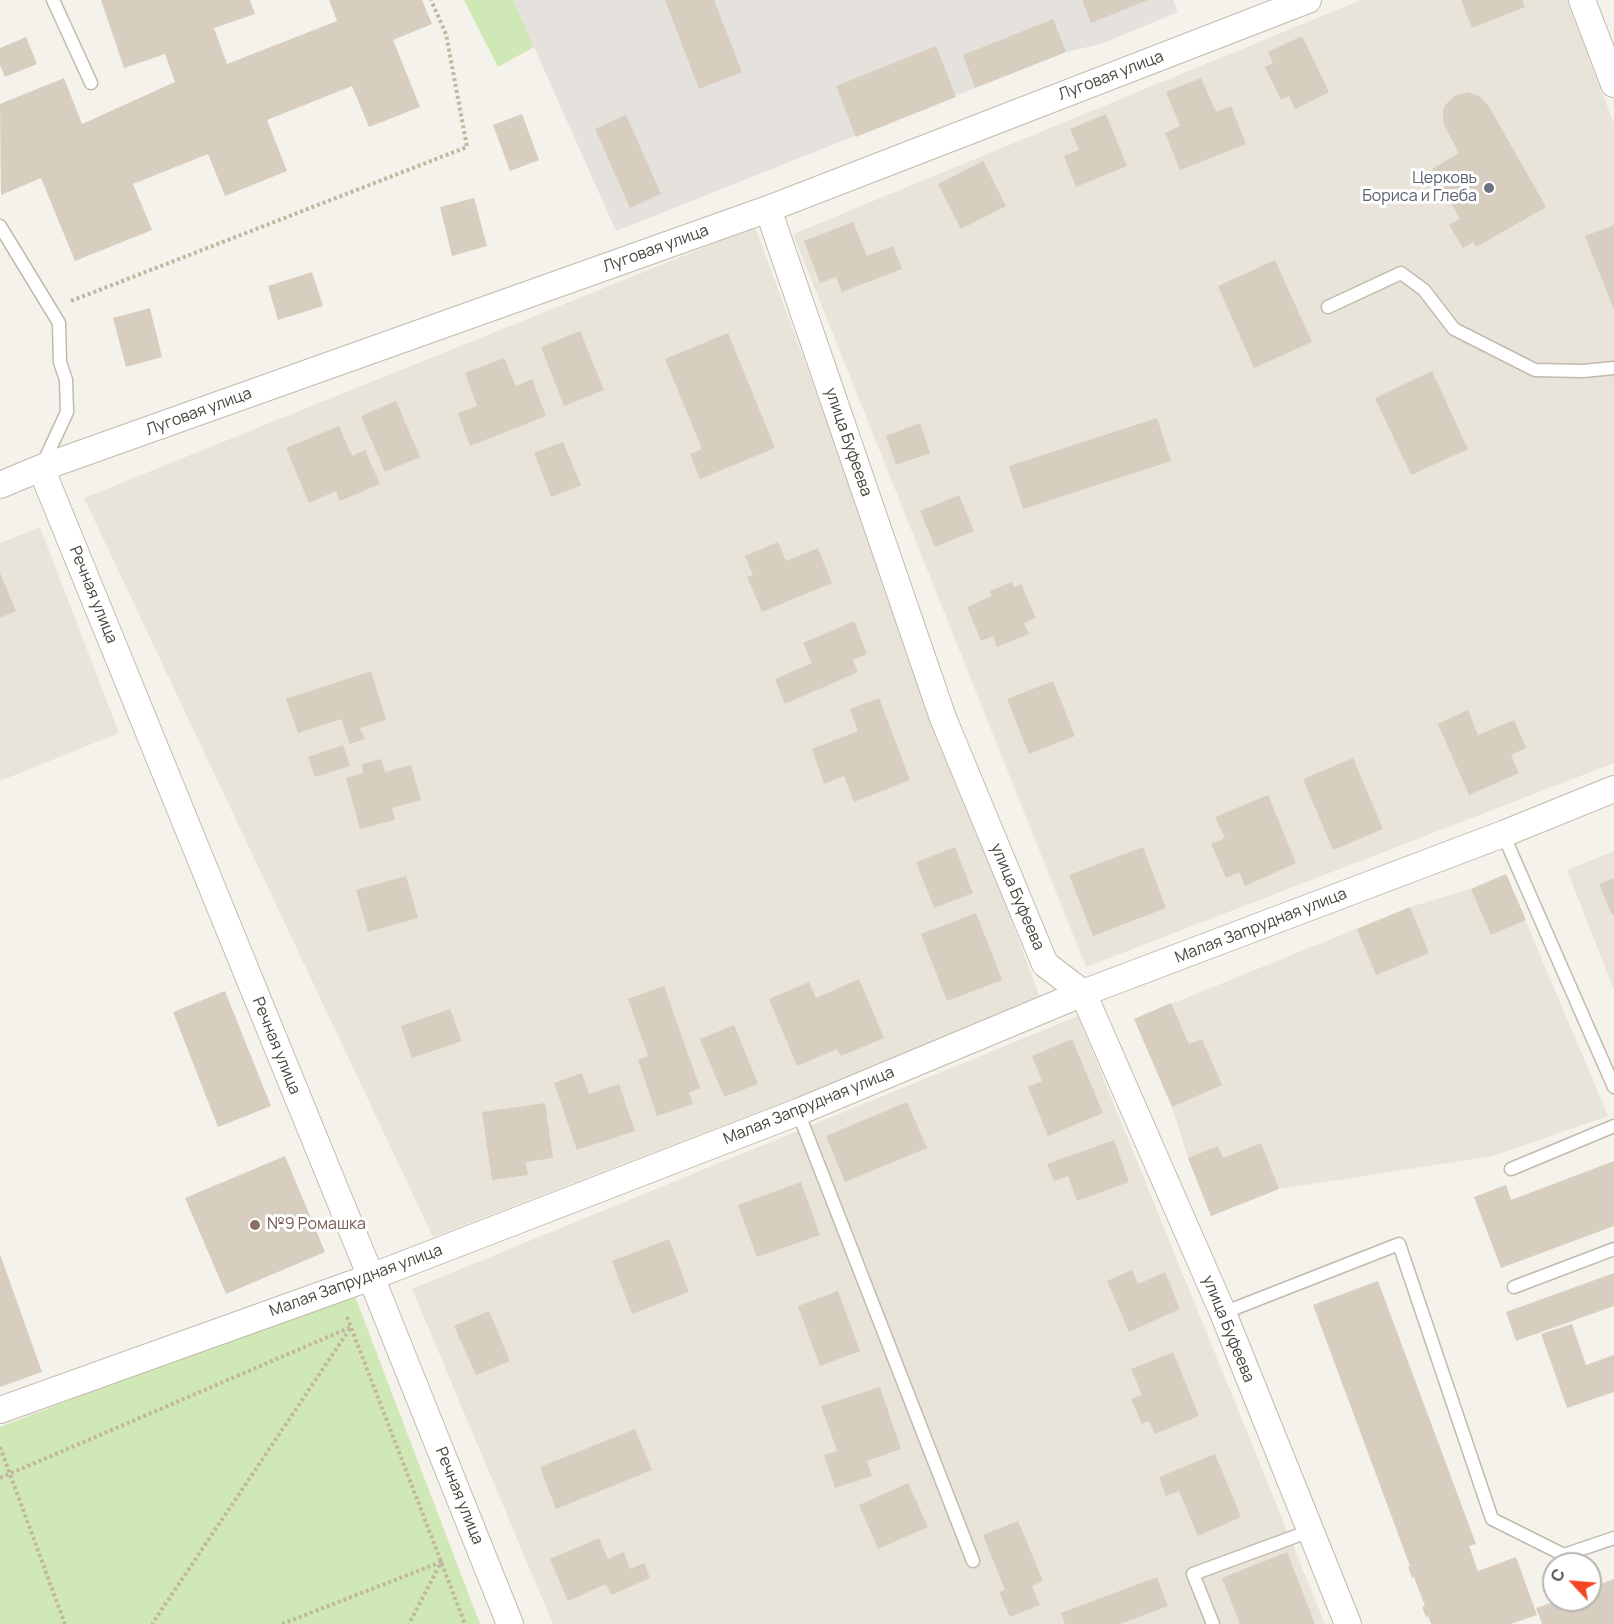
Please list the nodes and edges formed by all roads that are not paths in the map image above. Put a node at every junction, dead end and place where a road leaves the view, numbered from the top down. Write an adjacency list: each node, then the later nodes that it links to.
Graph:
1 (53, 0): 5 (lane)
2 (1308, 0): 7 (street, Луговая улица)
3 (1582, 0): 4 (street)
4 (1608, 51): 6 (street)
5 (91, 83)
6 (1614, 84)
7 (768, 209): 11 (street, Луговая улица); 15 (street, улица Буфеева)
8 (0, 226): 11 (lane)
9 (1328, 307): 10 (lane)
10 (1614, 368)
11 (41, 468): 12 (street, Луговая улица); 21 (street, Речная улица)
12 (0, 485)
13 (1614, 789): 14 (street, Малая Запрудная улица)
14 (1503, 834): 15 (street, Малая Запрудная улица); 16 (lane)
15 (1083, 993): 17 (street, Малая Запрудная улица); 23 (street, улица Буфеева)
16 (1614, 1087)
17 (798, 1112): 21 (street, Малая Запрудная улица); 27 (lane)
18 (1614, 1126): 19 (lane)
19 (1511, 1169)
20 (1614, 1249): 22 (lane)
21 (371, 1277): 24 (street, Малая Запрудная улица); 28 (street, Речная улица)
22 (1514, 1287)
23 (1222, 1313): 25 (street, улица Буфеева); 26 (lane)
24 (0, 1410)
25 (1310, 1531): 29 (lane); 30 (street, улица Буфеева)
26 (1614, 1538)
27 (972, 1561)
28 (510, 1624)
29 (1213, 1624)
30 (1348, 1624)

